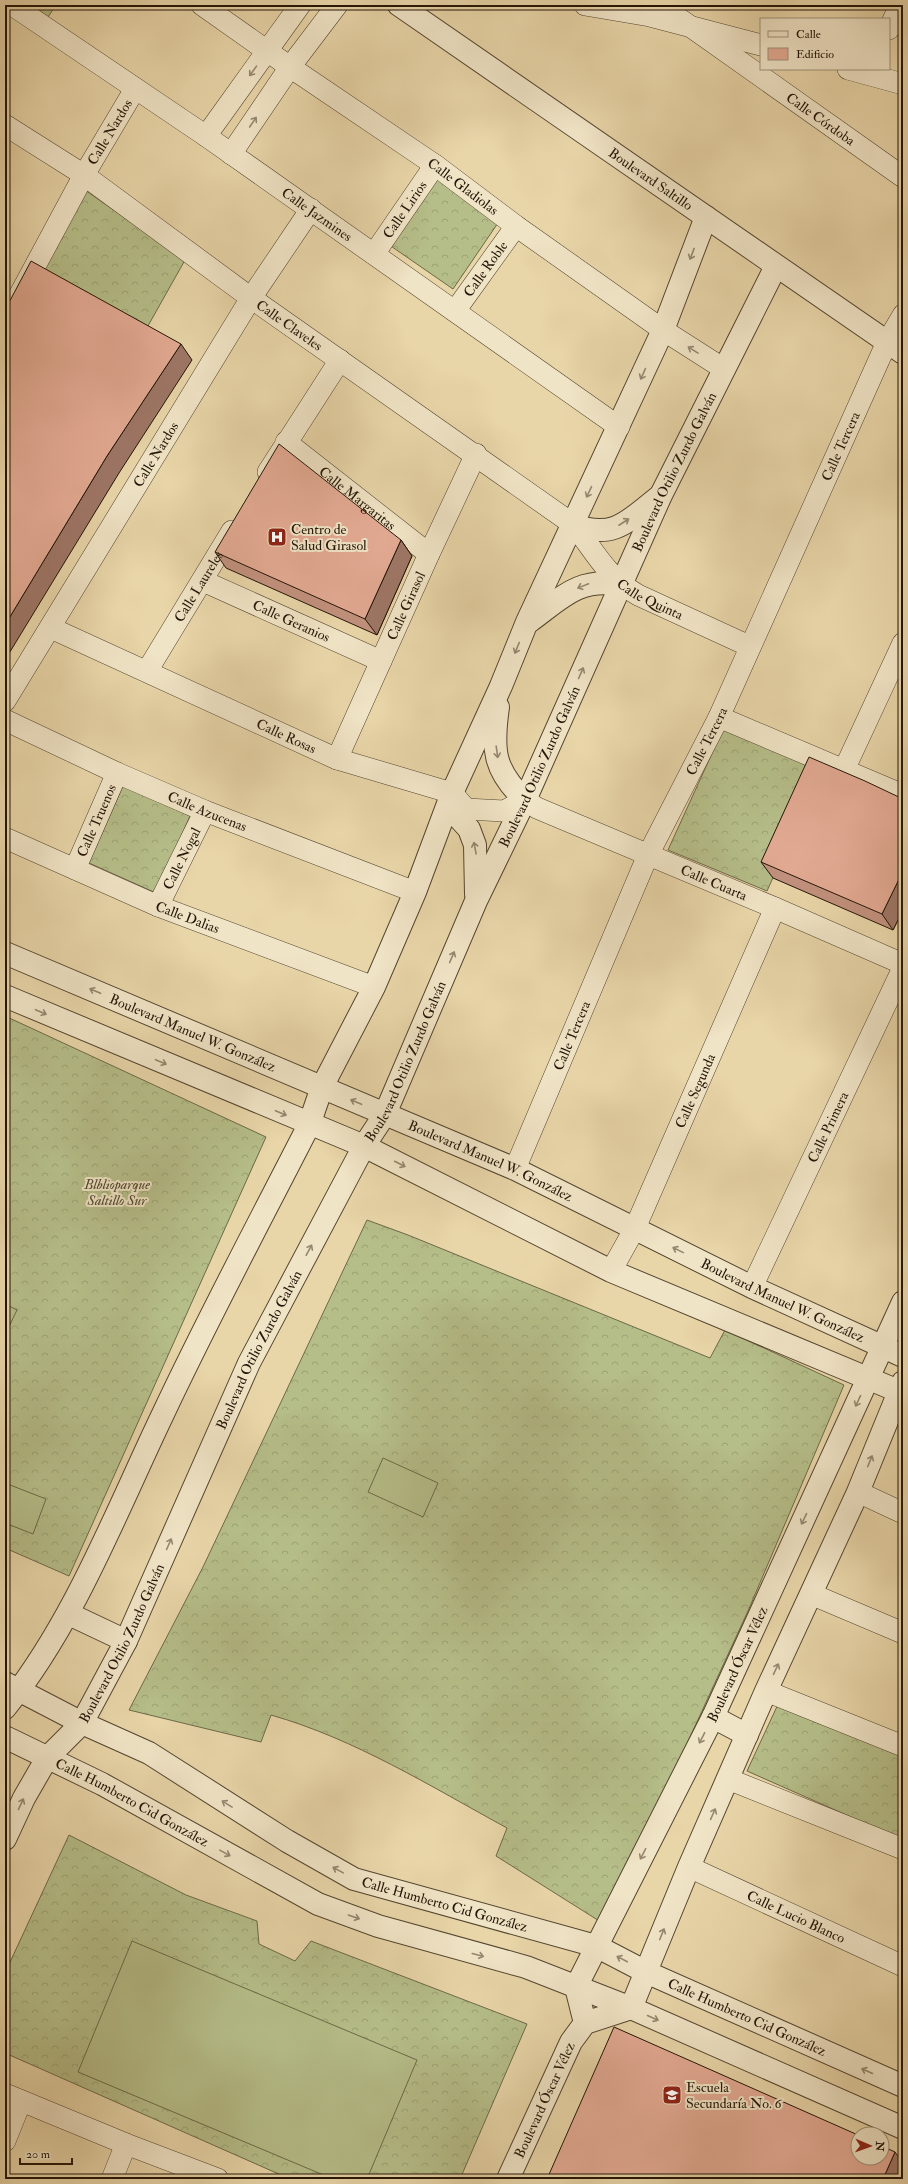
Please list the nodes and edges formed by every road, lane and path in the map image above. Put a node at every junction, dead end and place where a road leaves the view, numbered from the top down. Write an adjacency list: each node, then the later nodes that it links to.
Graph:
1 (12, 5): 17 (street, Calle Jazmines)
2 (202, 5): 12 (street, Calle Gladiolas)
3 (300, 5): 12 (street)
4 (337, 5): 13 (street)
5 (584, 5): 9 (street)
6 (660, 5): 9 (street, Calle Córdoba)
7 (900, 5): 10 (street)
8 (405, 7): 25 (street, Boulevard Saltillo)
9 (694, 27): 11 (street); 23 (street, Calle Córdoba)
10 (890, 27)
11 (760, 46)
12 (268, 51): 13 (street, Calle Gladiolas); 19 (street, one-way to 19)
13 (290, 67): 20 (street, one-way to 13); 21 (street, Calle Gladiolas)
14 (855, 70): 15 (street)
15 (870, 72): 16 (street)
16 (903, 84)
17 (135, 89): 19 (street, Calle Jazmines); 22 (street, Calle Nardos)
18 (5, 125): 22 (street, Calle Claveles)
19 (206, 136): 20 (street, Calle Jazmines)
20 (231, 154): 24 (street, Calle Jazmines)
21 (435, 165): 26 (street, Calle Gladiolas); 27 (street, Calle Lirios)
22 (84, 175): 29 (street, Calle Claveles); 32 (street, Calle Nardos)
23 (903, 177)
24 (311, 210): 27 (street, Calle Jazmines); 29 (street, Calle Nardos)
25 (706, 217): 28 (street, Boulevard Saltillo); 33 (street, one-way to 33)
26 (516, 226): 30 (street, Calle Roble); 33 (street, Calle Gladiolas)
27 (374, 254): 30 (street, Calle Jazmines)
28 (776, 266): 34 (street, Boulevard Saltillo); 36 (street, Boulevard Otilio Zurdo Galván)
29 (251, 298): 35 (street, Calle Claveles); 48 (street, Calle Nardos)
30 (455, 311): 37 (street, Calle Jazmines)
31 (903, 315): 34 (street, Calle Tercera)
32 (5, 322)
33 (663, 330): 36 (street, Calle Gladiolas, one-way to 33); 37 (street, one-way to 37)
34 (895, 348): 50 (street, Calle Tercera)
35 (340, 360): 38 (street); 39 (street, Calle Claveles)
36 (724, 369): 41 (street, Boulevard Otilio Zurdo Galván)
37 (619, 427): 43 (street, one-way to 43)
38 (286, 442): 40 (street); 44 (street, Calle Margaritas)
39 (476, 454): 43 (street, Calle Claveles); 44 (street, Calle Girasol)
40 (259, 488)
41 (661, 495): 43 (street, one-way to 41); 46 (street, Boulevard Otilio Zurdo Galván)
42 (242, 515): 45 (street, Calle Laureles)
43 (574, 524): 46 (street, Calle Quinta); 47 (street)
44 (429, 554): 51 (street, Calle Girasol)
45 (202, 581): 51 (street, Calle Geranios); 52 (street, Calle Laureles)
46 (621, 585): 47 (street, one-way to 47); 50 (street, Calle Quinta); 62 (street, Boulevard Otilio Zurdo Galván, one-way to 46)
47 (527, 622): 53 (street, one-way to 53)
48 (51, 628): 52 (street, Calle Rosas); 54 (street, Calle Nardos)
49 (903, 643): 58 (street)
50 (749, 646): 55 (street, Calle Tercera)
51 (381, 661): 57 (street, Calle Girasol)
52 (147, 671): 57 (street, Calle Rosas)
53 (501, 686): 60 (street); 62 (street, one-way to 62)
54 (5, 701)
55 (719, 717): 58 (street); 65 (street, Calle Tercera)
56 (5, 720): 59 (street, Calle Azucenas)
57 (337, 759): 60 (street, Calle Rosas)
58 (844, 770): 61 (street)
59 (117, 773): 63 (street, Calle Azucenas); 66 (street, Calle Truenos)
60 (452, 793): 62 (street); 67 (street); 68 (street, one-way to 60)
61 (903, 795)
62 (525, 800): 65 (street, Calle Cuarta); 68 (street, Boulevard Otilio Zurdo Galván)
63 (205, 811): 67 (street, Calle Azucenas); 69 (street, Calle Nogal)
64 (5, 838): 66 (street, Calle Dalias)
65 (648, 855): 70 (street, Calle Cuarta); 80 (street, Calle Tercera)
66 (75, 869): 69 (street, Calle Dalias)
67 (415, 892): 74 (street)
68 (476, 901): 77 (street, Boulevard Otilio Zurdo Galván, one-way to 68)
69 (158, 906): 74 (street, Calle Dalias)
70 (775, 908): 72 (street, Calle Cuarta); 81 (street, Calle Segunda)
71 (5, 953): 76 (street, Boulevard Manuel W. González, one-way to 71)
72 (903, 964)
73 (903, 968): 83 (street, Calle Primera)
74 (374, 987): 76 (street)
75 (5, 996): 78 (street, one-way to 78)
76 (322, 1088): 77 (street, Boulevard Manuel W. González, one-way to 76); 78 (street)
77 (385, 1114): 79 (street, Boulevard Otilio Zurdo Galván); 80 (street, Boulevard Manuel W. González)
78 (309, 1125): 79 (street); 92 (street)
79 (364, 1146): 82 (street, one-way to 82); 94 (street, Boulevard Otilio Zurdo Galván, one-way to 79)
80 (515, 1169): 81 (street, Boulevard Manuel W. González)
81 (635, 1228): 82 (street, Calle Segunda); 83 (street, Boulevard Manuel W. González, one-way to 81)
82 (611, 1271): 87 (street)
83 (752, 1286): 85 (street, Boulevard Manuel W. González)
84 (903, 1302): 85 (street, Boulevard Óscar Vélez)
85 (882, 1346): 86 (street, Boulevard Manuel W. González); 87 (street, Boulevard Óscar Vélez)
86 (903, 1356)
87 (869, 1378): 88 (street); 98 (street, Boulevard Óscar Vélez, one-way to 98)
88 (902, 1389): 89 (street, one-way to 88)
89 (858, 1492): 90 (street); 91 (street)
90 (903, 1513)
91 (811, 1594): 93 (street); 96 (street, one-way to 91)
92 (68, 1614): 94 (street); 95 (street)
93 (903, 1633)
94 (126, 1640): 99 (street, Boulevard Otilio Zurdo Galván)
95 (13, 1686): 97 (street); 99 (street, Calle Humberto Cid González)
96 (766, 1691): 100 (street); 102 (street)
97 (5, 1708)
98 (713, 1717): 100 (street); 108 (street, Boulevard Óscar Vélez, one-way to 108)
99 (82, 1723): 103 (street, Boulevard Otilio Zurdo Galván); 108 (street, Calle Humberto Cid González, one-way to 99)
100 (747, 1735): 104 (street)
101 (5, 1737): 103 (street, Calle Humberto Cid González)
102 (903, 1746)
103 (47, 1758): 105 (street, Boulevard Otilio Zurdo Galván, one-way to 103); 111 (street, Calle Humberto Cid González, one-way to 111)
104 (728, 1779): 106 (street); 107 (street, one-way to 104)
105 (5, 1839)
106 (903, 1849)
107 (689, 1867): 109 (street, Calle Lucio Blanco); 110 (street, one-way to 107)
108 (596, 1946): 110 (street, Calle Humberto Cid González, one-way to 108); 111 (street, Boulevard Óscar Vélez)
109 (903, 1966)
110 (646, 1972): 112 (street); 114 (street, Calle Humberto Cid González, one-way to 110)
111 (576, 1987): 112 (street, Calle Humberto Cid González); 113 (street)
112 (630, 2008): 113 (street); 116 (street, Calle Humberto Cid González, one-way to 116)
113 (584, 2024): 121 (street, Boulevard Óscar Vélez)
114 (903, 2086)
115 (13, 2098): 117 (street); 118 (street)
116 (903, 2128)
117 (5, 2141)
118 (126, 2144): 119 (street); 120 (street)
119 (112, 2179)
120 (218, 2179)
121 (508, 2179)

